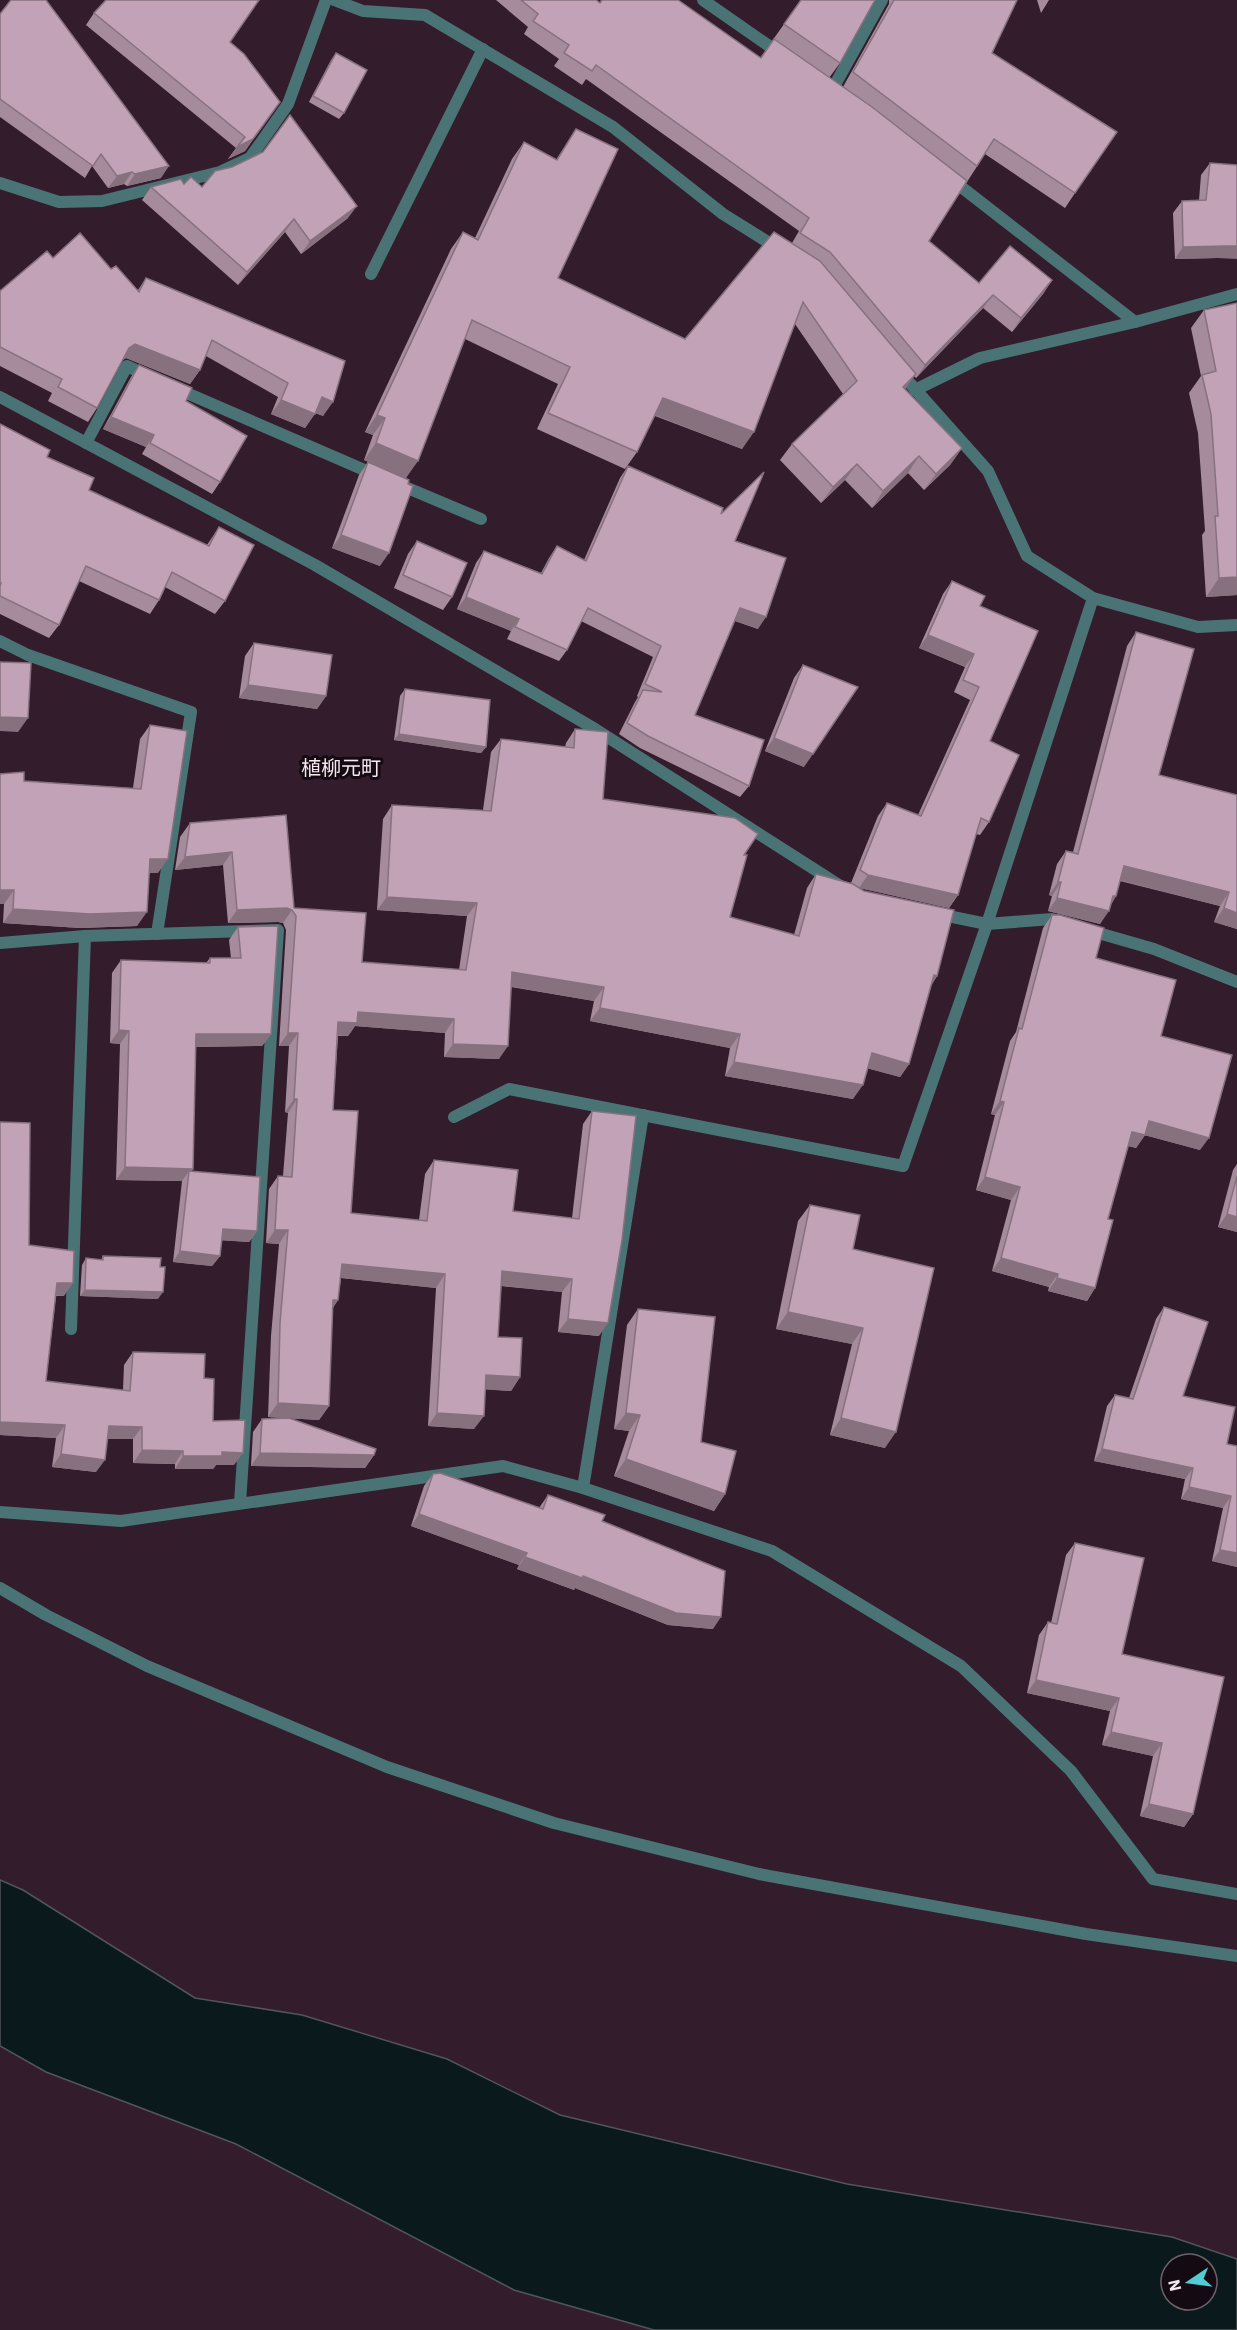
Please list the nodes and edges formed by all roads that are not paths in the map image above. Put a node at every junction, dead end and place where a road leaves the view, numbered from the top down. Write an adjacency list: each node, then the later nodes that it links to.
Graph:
1 (326, 0): 9 (street)
2 (334, 0): 5 (street)
3 (703, 0): 6 (street)
4 (882, 0): 7 (street)
5 (483, 50): 10 (street); 11 (street)
6 (795, 64)
7 (832, 90)
8 (941, 171): 13 (street)
9 (0, 183)
10 (794, 258)
11 (371, 274)
12 (1237, 294): 13 (street)
13 (1135, 322): 15 (street)
14 (894, 365): 15 (street)
15 (915, 390): 19 (street)
16 (0, 397): 17 (street)
17 (86, 443): 18 (street); 22 (street)
18 (481, 519)
19 (1093, 598): 20 (street); 24 (street)
20 (1237, 625)
21 (0, 641): 25 (street)
22 (846, 890)
23 (921, 910): 24 (street)
24 (987, 924): 28 (street); 29 (street)
25 (157, 934): 26 (street); 33 (street)
26 (85, 936): 27 (street); 31 (street)
27 (0, 943)
28 (1237, 982)
29 (643, 1115): 30 (street); 32 (street)
30 (454, 1117)
31 (70, 1329)
32 (583, 1488): 33 (street); 36 (street)
33 (240, 1503): 34 (street)
34 (0, 1512)
35 (0, 1588): 37 (street)
36 (1237, 1894)
37 (1237, 1956)

